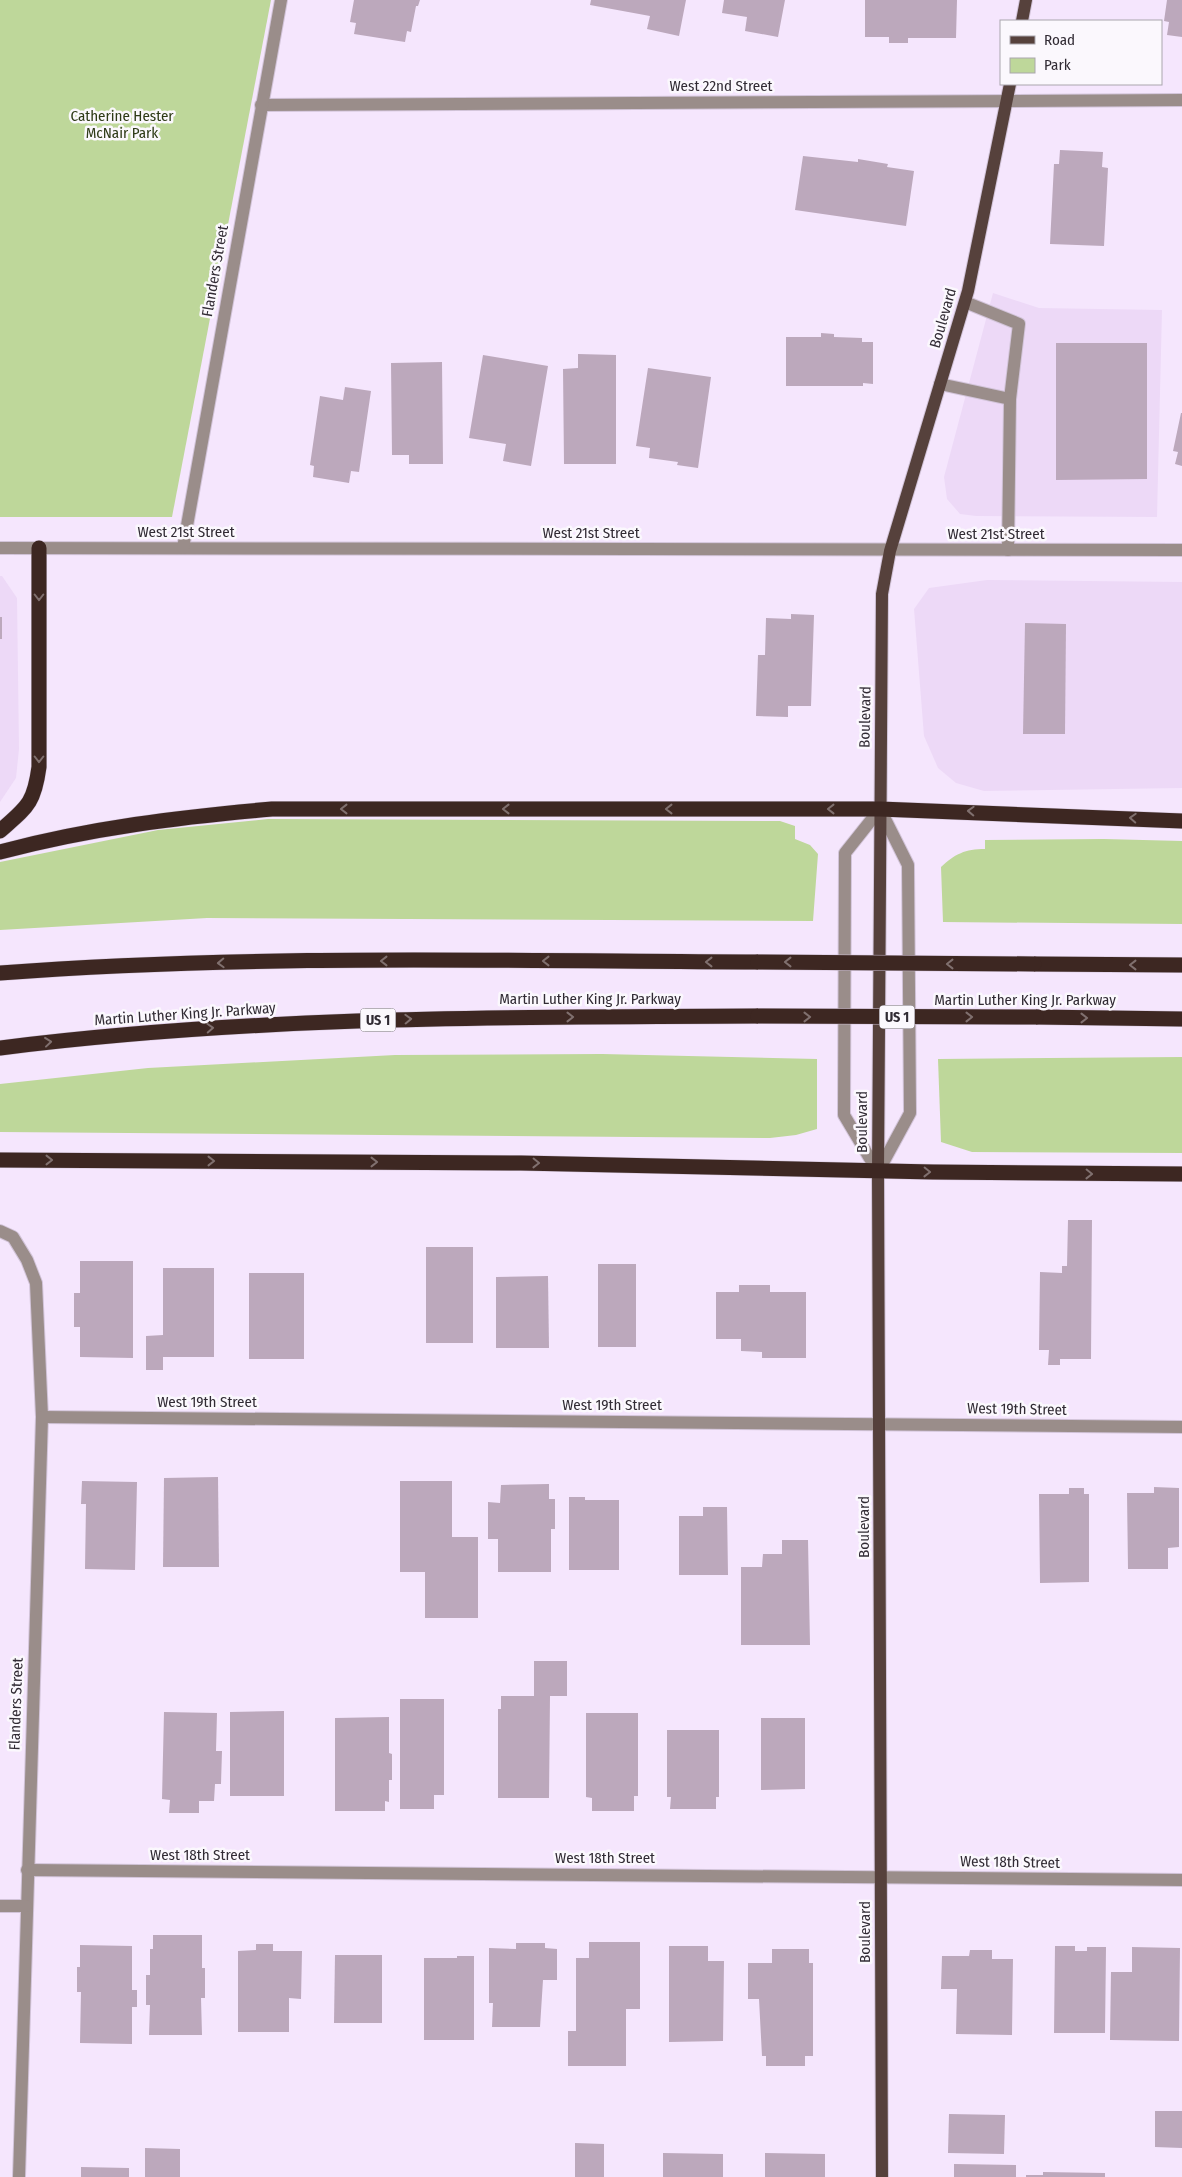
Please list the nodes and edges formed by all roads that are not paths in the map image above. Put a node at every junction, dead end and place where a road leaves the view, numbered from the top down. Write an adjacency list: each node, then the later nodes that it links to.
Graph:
1 (281, 0): 7 (street, Flanders Street)
2 (1026, 0): 3 (main road)
3 (1022, 20)
4 (1010, 85): 6 (main road, Boulevard)
5 (1182, 100): 6 (street, West 22nd Street)
6 (1007, 102): 7 (street, West 22nd Street); 8 (main road, Boulevard)
7 (261, 105): 13 (street, Flanders Street)
8 (965, 302): 9 (main road, Boulevard); 10 (street)
9 (940, 384): 10 (street); 16 (main road, Boulevard)
10 (1010, 399): 14 (street)
11 (0, 548): 12 (street, West 21st Street)
12 (39, 548): 13 (street, West 21st Street); 19 (highway, one-way to 19)
13 (183, 548): 16 (street, West 21st Street)
14 (1008, 550): 15 (street, West 21st Street); 16 (street, West 21st Street)
15 (1182, 550)
16 (890, 551): 17 (main road, Boulevard)
17 (880, 809): 18 (highway, one-way to 17); 20 (highway, one-way to 20); 26 (main road, Boulevard); 26 (street); 26 (street)
18 (1182, 821)
19 (0, 831)
20 (0, 852)
21 (1182, 965): 22 (highway, one-way to 22, bridge)
22 (0, 973)
23 (1182, 1018): 24 (highway, Martin Luther King Jr. Parkway / US 1, one-way to 23, bridge)
24 (0, 1048)
25 (0, 1160): 26 (highway, one-way to 26)
26 (878, 1172): 27 (highway, one-way to 27); 30 (main road, Boulevard)
27 (1182, 1174)
28 (0, 1231): 29 (street, Flanders Street)
29 (42, 1417): 30 (street, West 19th Street); 32 (street, Flanders Street)
30 (880, 1423): 31 (street, West 19th Street); 33 (main road, Boulevard)
31 (1182, 1427)
32 (27, 1870): 33 (street, West 18th Street); 36 (street, Flanders Street)
33 (882, 1876): 34 (street, West 18th Street); 38 (main road, Boulevard)
34 (1182, 1880)
35 (0, 1906): 36 (street)
36 (26, 1906): 37 (street, Flanders Street)
37 (19, 2177)
38 (882, 2177)

